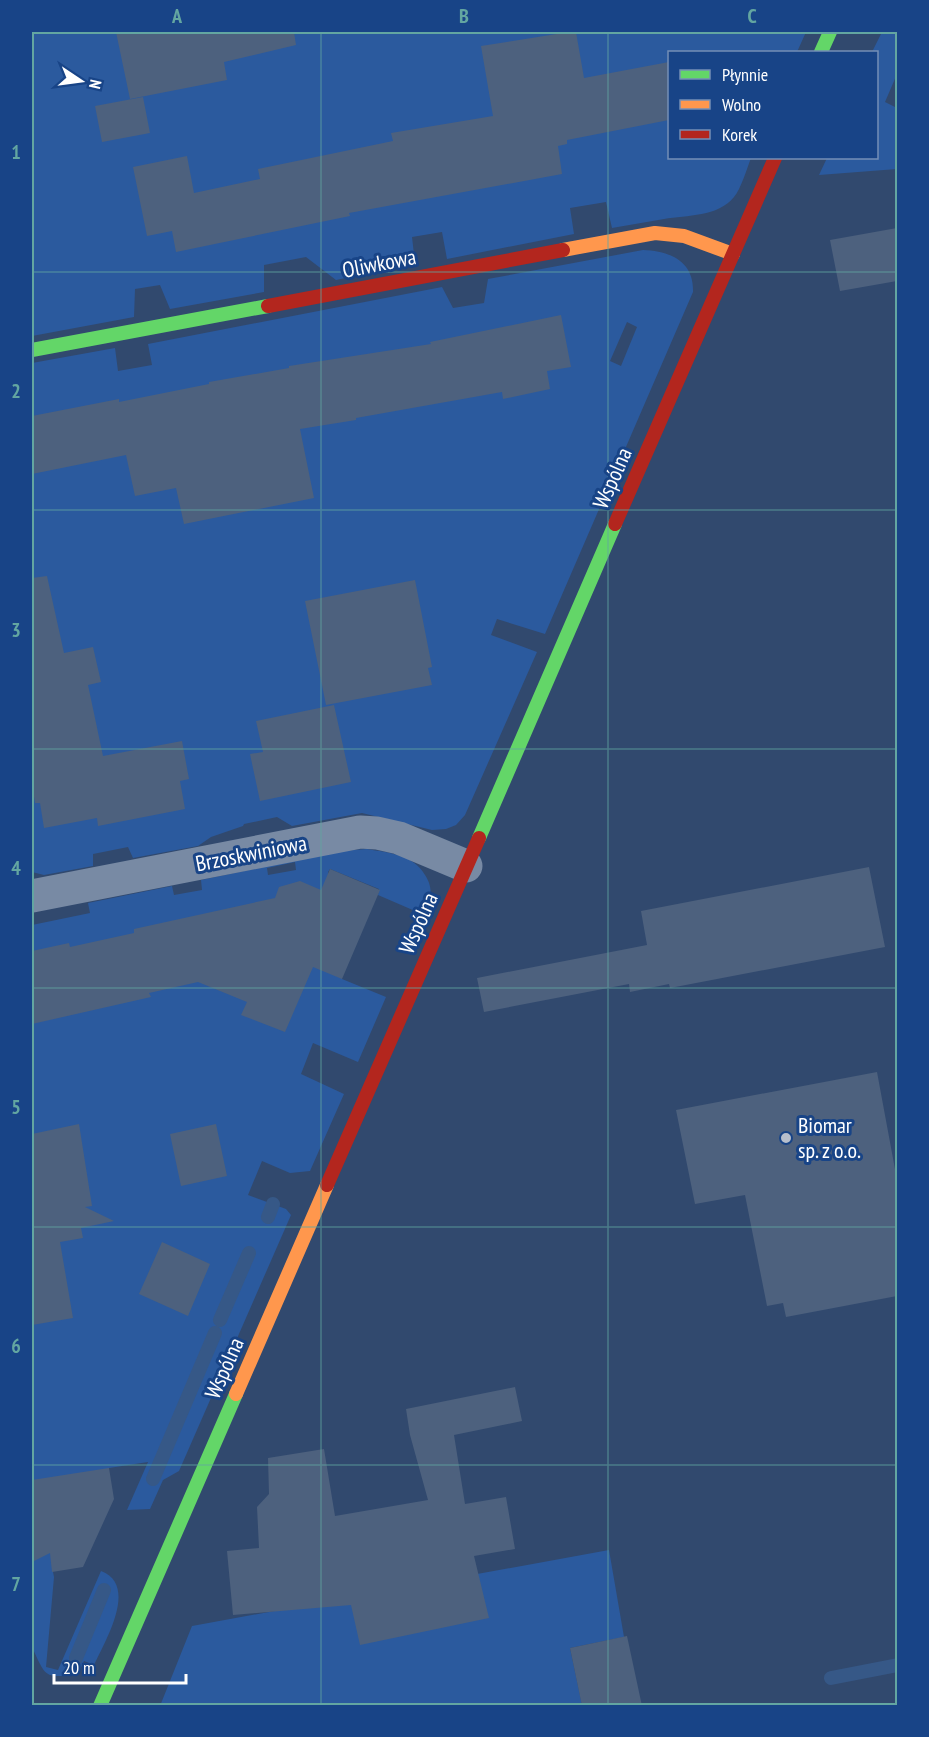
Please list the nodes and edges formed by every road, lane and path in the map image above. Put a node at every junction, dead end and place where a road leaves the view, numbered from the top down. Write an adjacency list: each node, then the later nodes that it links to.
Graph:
1 (830, 32): 2 (street)
2 (821, 51)
3 (775, 159): 4 (street, Wspólna)
4 (732, 254): 5 (street, Oliwkowa); 6 (street, Wspólna)
5 (32, 350)
6 (466, 866): 7 (street, Brzoskwiniowa); 8 (street, Wspólna)
7 (32, 896)
8 (100, 1706)

